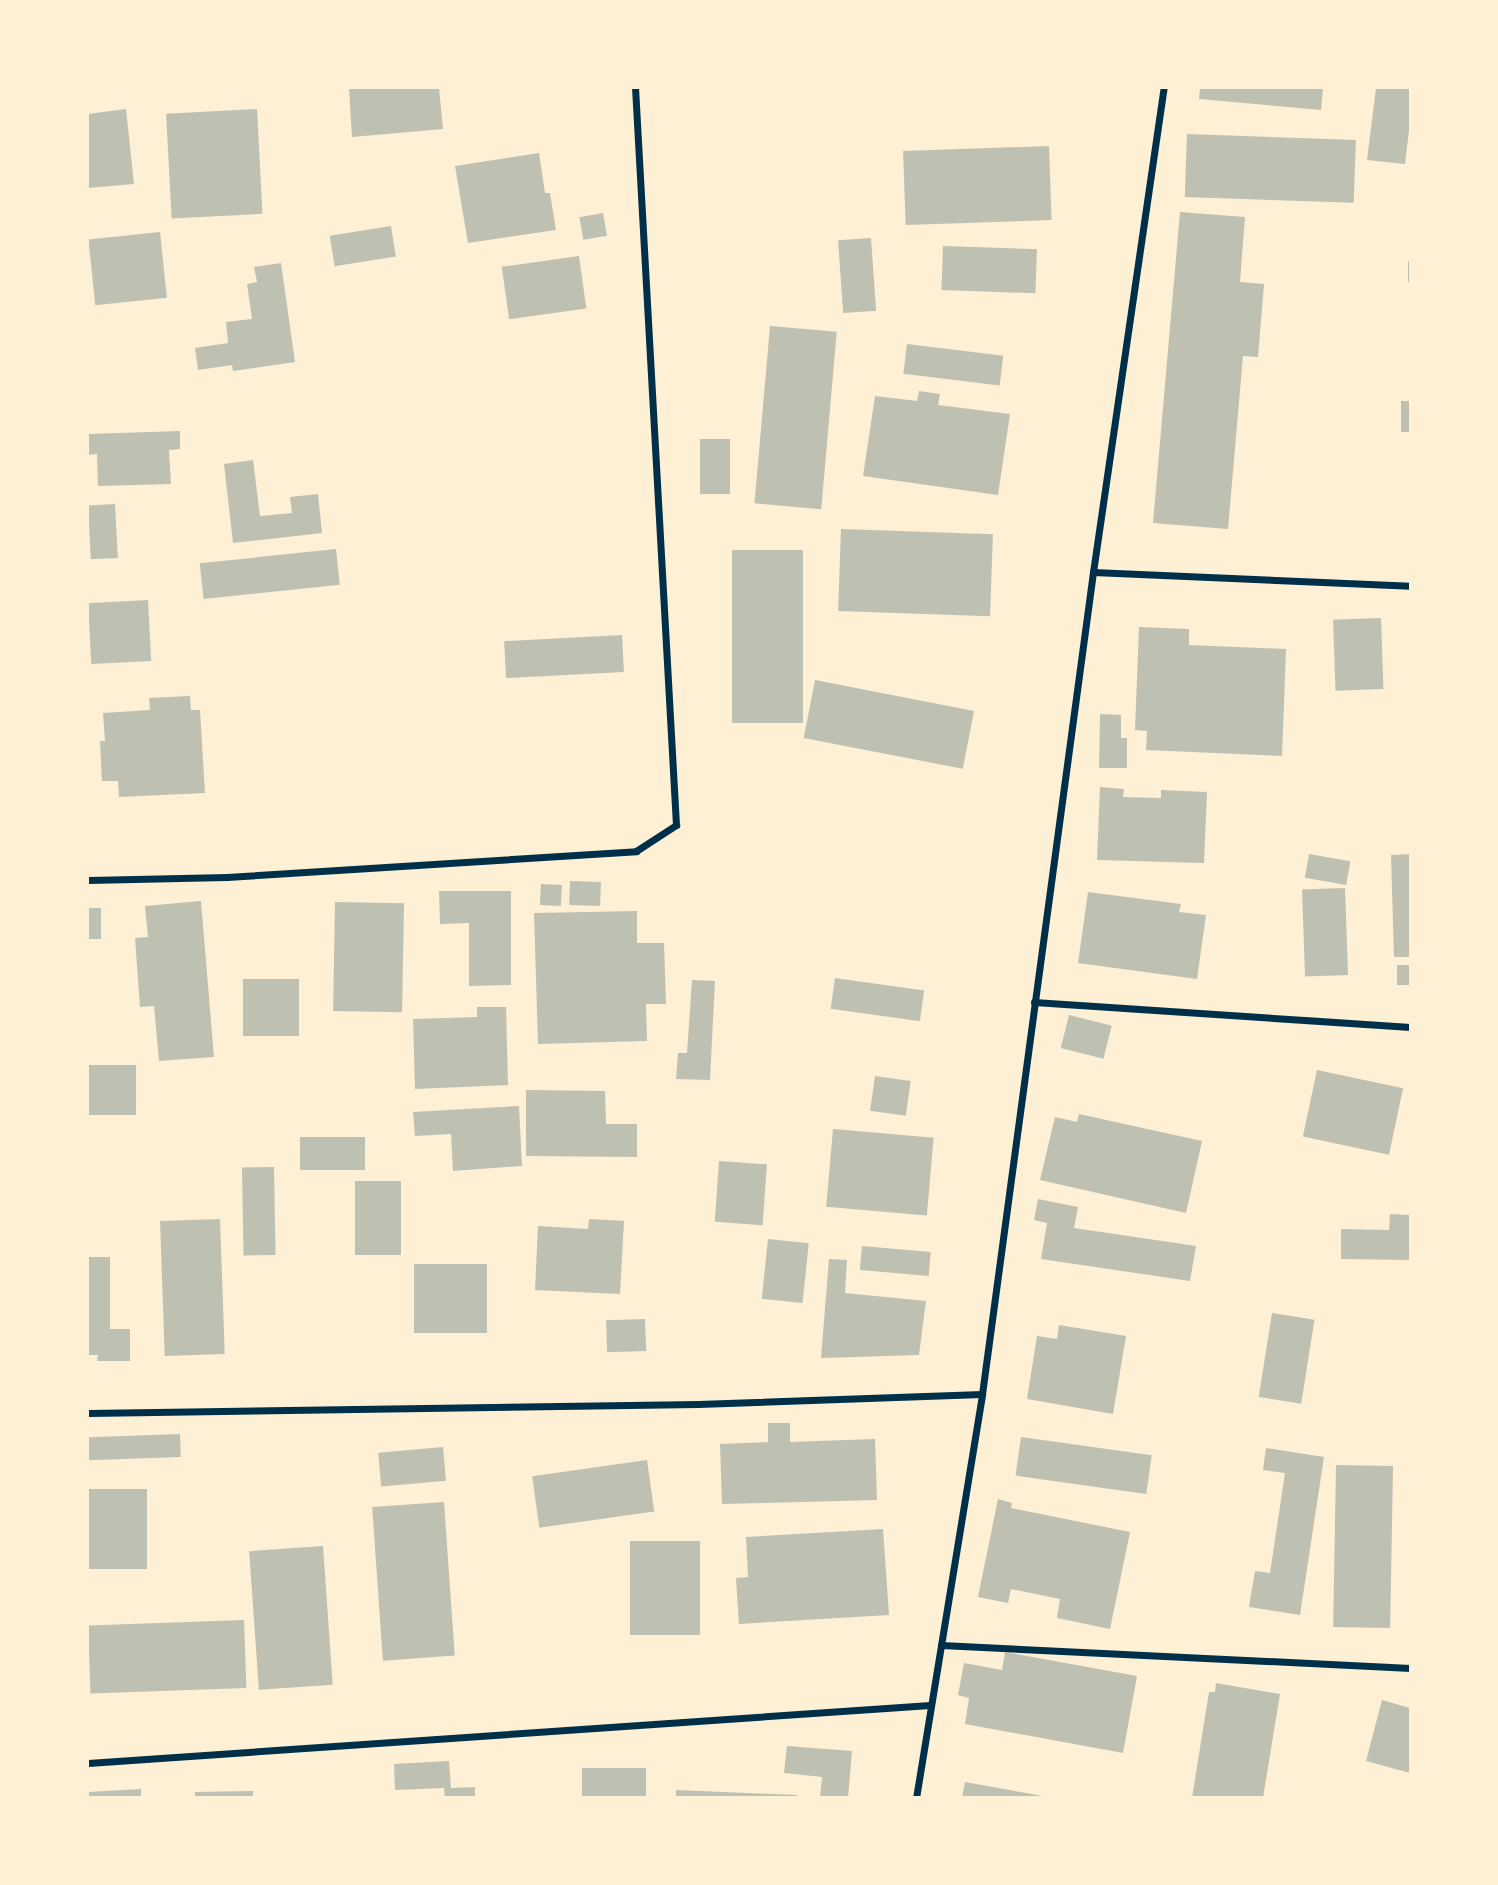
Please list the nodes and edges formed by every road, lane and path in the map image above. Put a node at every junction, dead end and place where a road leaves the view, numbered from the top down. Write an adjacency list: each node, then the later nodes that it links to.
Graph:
1 (635, 88): 5 (street)
2 (1164, 88): 3 (street)
3 (1093, 572): 4 (street); 6 (street)
4 (1410, 586)
5 (88, 880)
6 (1034, 1002): 7 (street); 8 (street)
7 (1410, 1027)
8 (982, 1394): 9 (street); 10 (street)
9 (88, 1413)
10 (941, 1644): 11 (street); 12 (street)
11 (1410, 1668)
12 (930, 1705): 13 (street); 14 (street)
13 (88, 1763)
14 (916, 1797)

